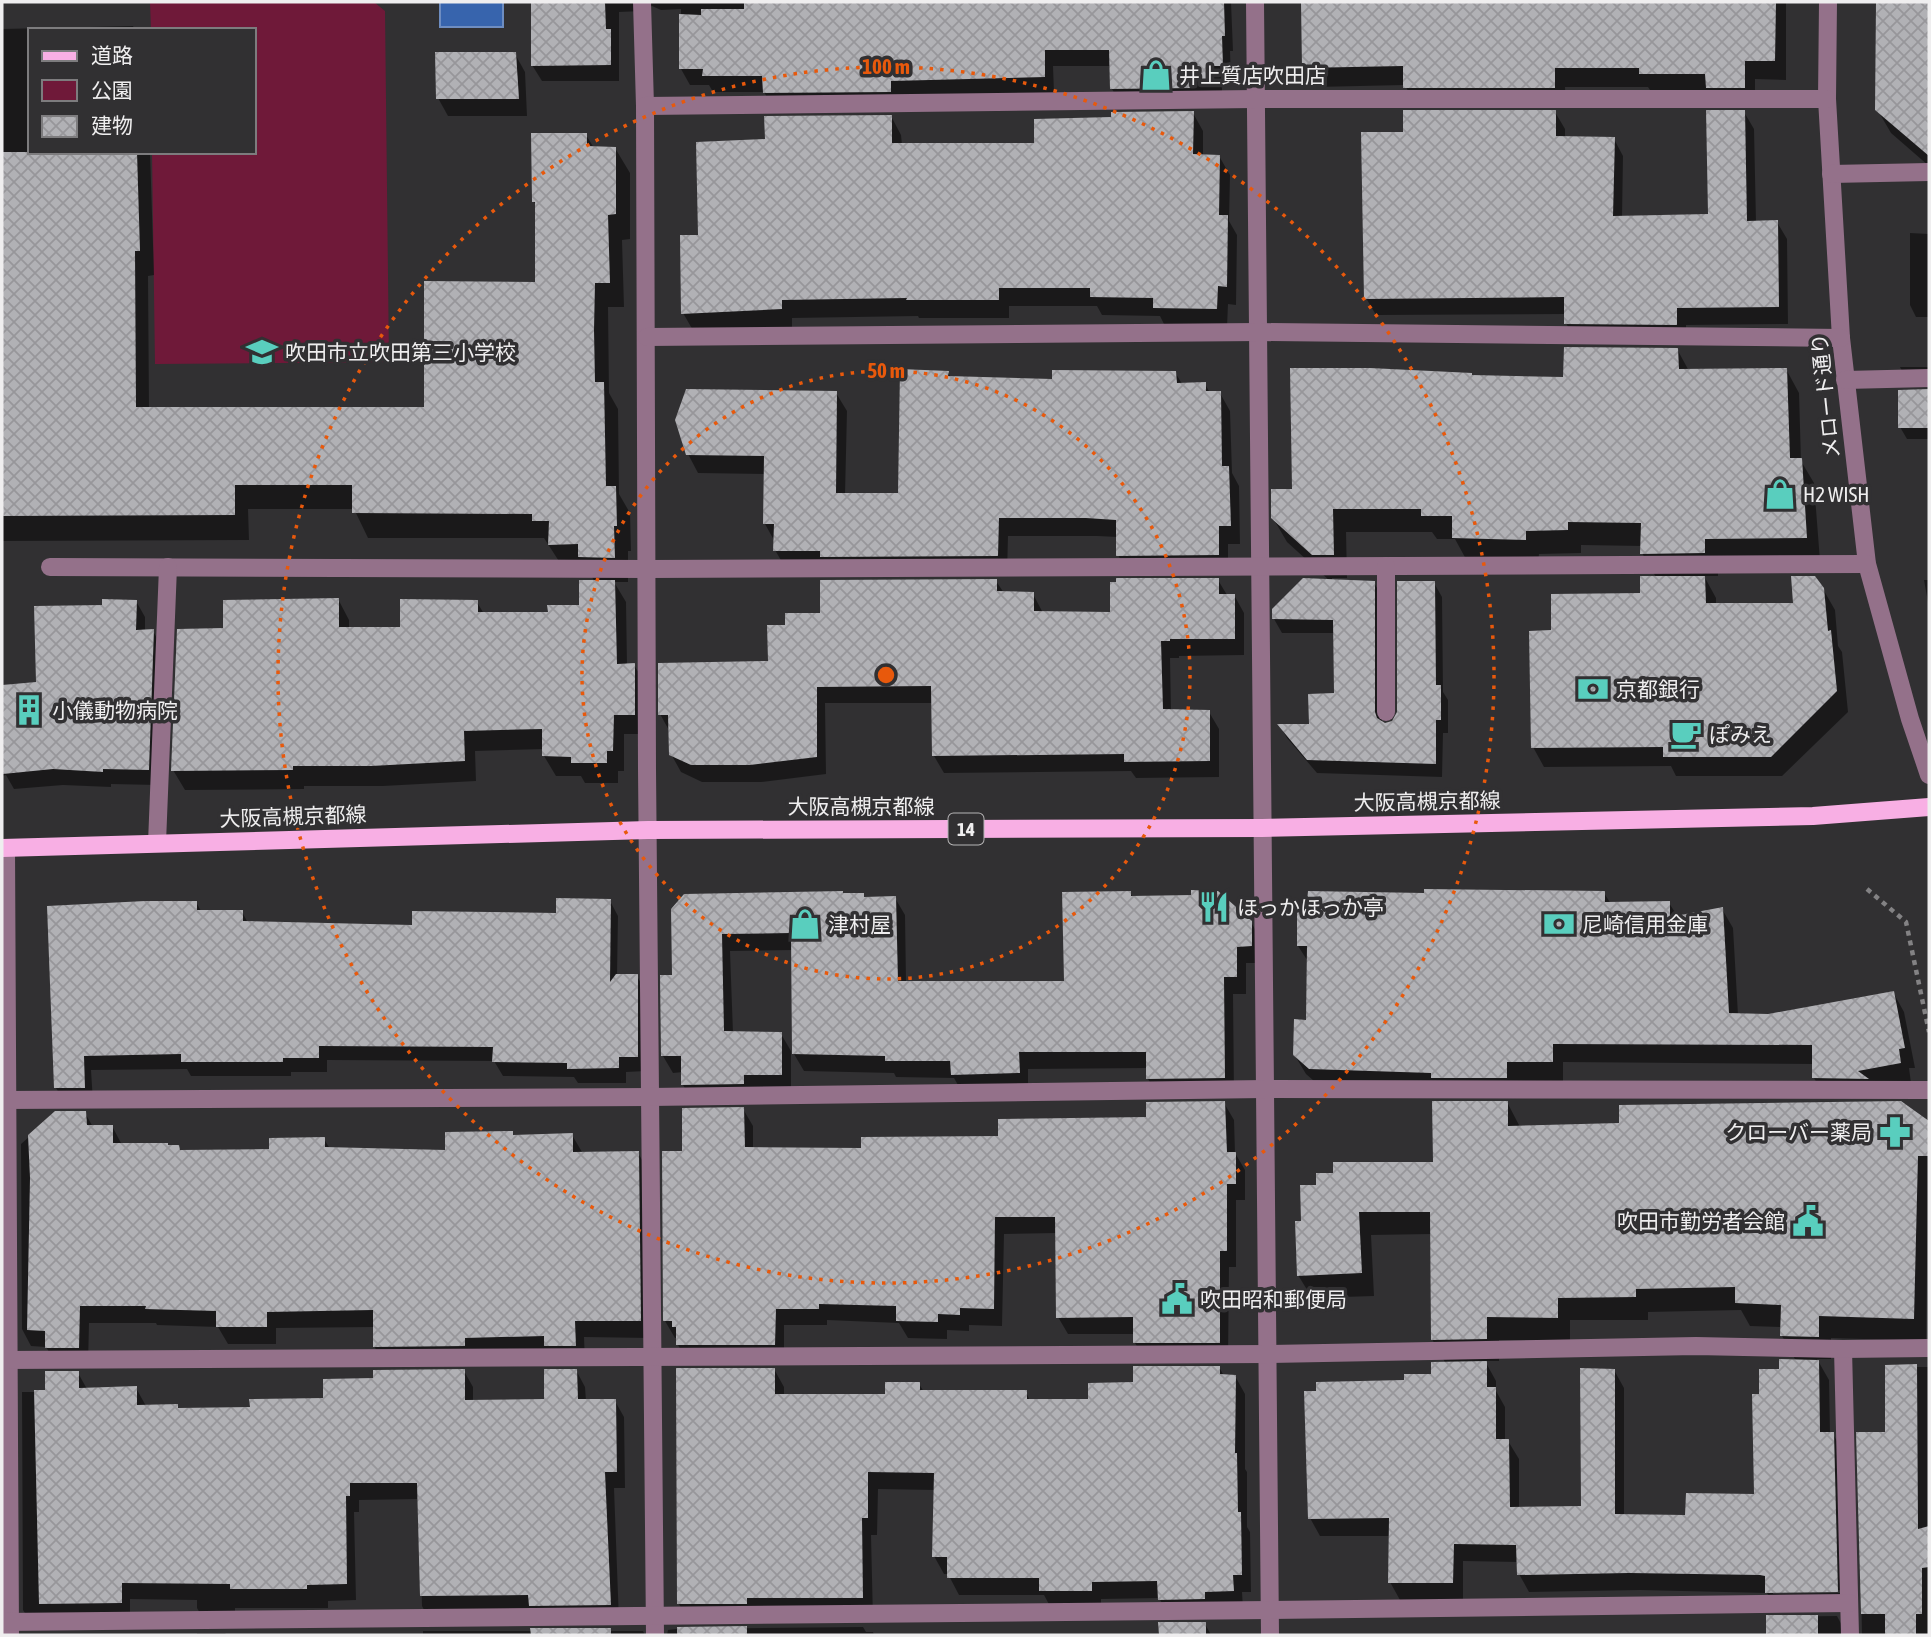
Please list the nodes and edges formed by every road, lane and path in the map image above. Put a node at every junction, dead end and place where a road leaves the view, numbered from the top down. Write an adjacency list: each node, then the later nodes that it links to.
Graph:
1 (642, 2): 6 (street)
2 (1255, 2): 4 (street)
3 (1828, 2): 5 (street, メロード通り)
4 (1255, 99): 5 (street); 6 (street); 9 (street)
5 (1827, 99): 8 (street, メロード通り)
6 (646, 106): 10 (street)
7 (1929, 172): 8 (street)
8 (1831, 174): 11 (street, メロード通り)
9 (1259, 332): 10 (street); 11 (street); 15 (street)
10 (647, 337): 19 (street)
11 (1841, 338): 13 (street, メロード通り)
12 (1929, 378): 13 (street)
13 (1844, 380): 14 (street, メロード通り)
14 (1867, 564): 16 (street); 21 (street, メロード通り)
15 (1262, 566): 16 (street); 19 (street); 23 (street)
16 (1386, 566): 20 (street)
17 (50, 567): 18 (street)
18 (168, 567): 19 (street); 25 (street)
19 (648, 569): 24 (street)
20 (1386, 712)
21 (1929, 775)
22 (1929, 807): 23 (main road, 大阪高槻京都線 / 14)
23 (1262, 828): 24 (main road, 大阪高槻京都線 / 14); 29 (street)
24 (648, 830): 25 (main road, 大阪高槻京都線 / 14); 31 (street)
25 (157, 843): 26 (main road, 大阪高槻京都線 / 14)
26 (4, 848): 32 (street)
27 (1867, 889): 28 (path)
28 (1929, 1032)
29 (1265, 1089): 30 (street); 31 (street); 35 (street)
30 (1929, 1090)
31 (650, 1097): 32 (street); 36 (street)
32 (4, 1100): 37 (street)
33 (1929, 1348): 34 (street)
34 (1843, 1349): 35 (street); 38 (street)
35 (1268, 1354): 36 (street); 39 (street)
36 (652, 1357): 37 (street); 40 (street)
37 (4, 1360): 41 (street)
38 (1850, 1602): 39 (street); 45 (street)
39 (1270, 1611): 40 (street); 44 (street)
40 (654, 1615): 42 (street); 43 (street)
41 (7, 1626): 42 (street)
42 (373, 1626)
43 (655, 1635)
44 (1270, 1635)
45 (1850, 1635)

